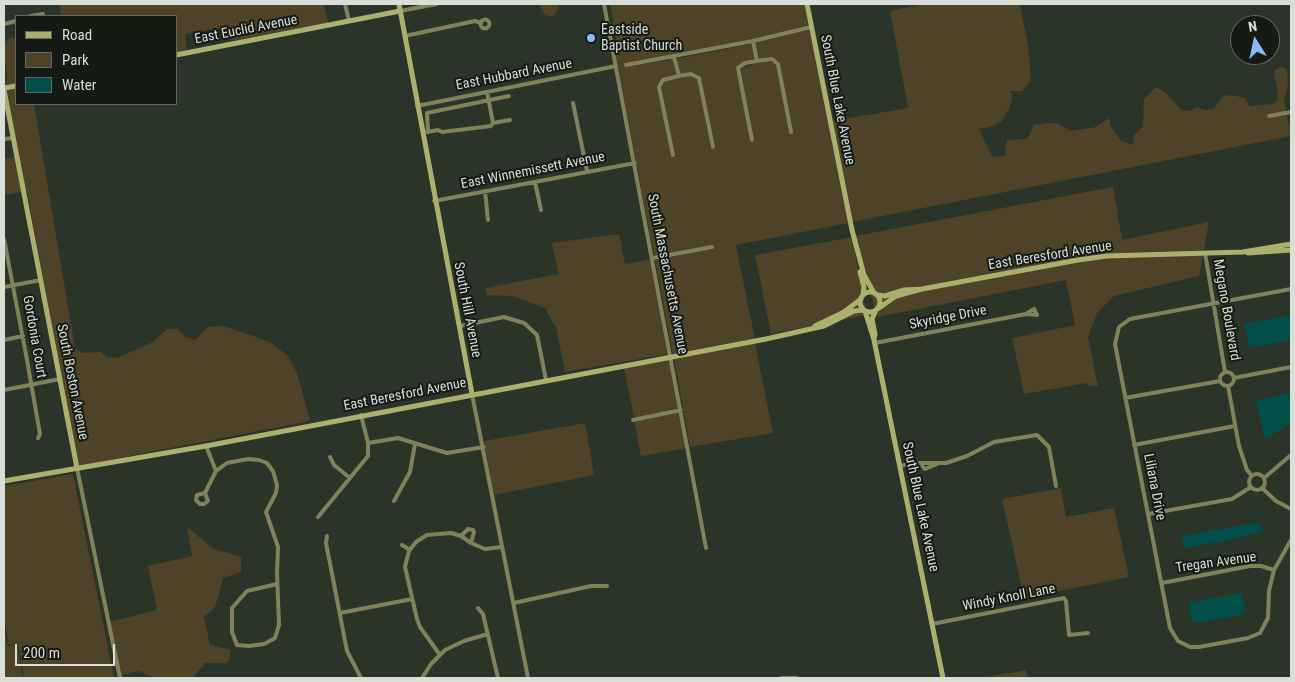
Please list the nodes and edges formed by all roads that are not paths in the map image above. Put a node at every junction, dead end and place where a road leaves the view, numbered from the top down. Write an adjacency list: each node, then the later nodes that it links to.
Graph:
1 (345, 4): 9 (street)
2 (399, 4): 6 (street, South Hill Avenue)
3 (438, 4): 6 (street, East Euclid Avenue)
4 (604, 4): 18 (street, South Massachusetts Avenue)
5 (807, 4): 11 (street, South Blue Lake Avenue)
6 (400, 11): 9 (street, East Euclid Avenue); 12 (street, South Hill Avenue)
7 (43, 14): 8 (street)
8 (37, 15)
9 (349, 21): 14 (street, East Euclid Avenue)
10 (481, 23): 12 (street)
11 (811, 27): 13 (street); 51 (street, South Blue Lake Avenue)
12 (405, 36): 25 (street, South Hill Avenue)
13 (753, 42): 15 (street); 16 (street)
14 (178, 55)
15 (674, 57): 17 (street); 19 (street)
16 (757, 61): 31 (street); 34 (street)
17 (626, 65)
18 (616, 66): 21 (street, East Hubbard Avenue); 37 (street, South Massachusetts Avenue)
19 (679, 76): 35 (street); 36 (street)
20 (4, 89): 32 (street, South Boston Avenue)
21 (487, 92): 23 (street); 25 (street, East Hubbard Avenue)
22 (509, 96): 23 (street)
23 (488, 100): 29 (street); 30 (street)
24 (573, 103): 38 (street)
25 (417, 106): 30 (street, South Hill Avenue)
26 (1291, 112): 27 (street)
27 (1269, 116)
28 (510, 120): 29 (street)
29 (493, 123): 30 (street)
30 (425, 132): 41 (street, South Hill Avenue)
31 (791, 132)
32 (13, 138): 33 (street); 52 (street, South Boston Avenue)
33 (4, 140)
34 (752, 140)
35 (713, 148)
36 (673, 155)
37 (635, 163): 38 (street, East Winnemissett Avenue); 50 (street, South Massachusetts Avenue)
38 (587, 171): 39 (street, East Winnemissett Avenue)
39 (535, 182): 40 (street, East Winnemissett Avenue); 42 (street)
40 (485, 191): 41 (street, East Winnemissett Avenue); 43 (street)
41 (434, 201): 63 (street, South Hill Avenue)
42 (540, 210)
43 (488, 220)
44 (4, 239): 53 (street, Gordonia Court)
45 (1291, 244): 49 (street, East Beresford Avenue)
46 (712, 247): 50 (street)
47 (1291, 250): 49 (street, East Beresford Avenue)
48 (1205, 252): 49 (street, East Beresford Avenue); 55 (street, East Beresford Avenue); 59 (street, Megano Boulevard)
49 (1243, 252)
50 (653, 258): 68 (street, South Massachusetts Avenue)
51 (859, 259): 57 (street, South Blue Lake Avenue); 58 (street, South Blue Lake Avenue)
52 (41, 280): 53 (street); 72 (street, South Boston Avenue)
53 (13, 286): 54 (street); 65 (street, Gordonia Court)
54 (4, 287)
55 (922, 289): 57 (street, East Beresford Avenue); 60 (street, East Beresford Avenue)
56 (1291, 289): 59 (street, Liliana Drive)
57 (875, 294): 58 (street); 60 (street)
58 (862, 296): 61 (street); 64 (street, East Beresford Avenue)
59 (1212, 302): 70 (street, Megano Boulevard); 79 (street, Liliana Drive)
60 (878, 309): 61 (street); 67 (street, South Blue Lake Avenue)
61 (864, 311): 64 (street, East Beresford Avenue); 67 (street, South Blue Lake Avenue)
62 (1026, 314): 67 (street, Skyridge Drive)
63 (460, 326): 73 (street); 78 (street, South Hill Avenue)
64 (810, 329): 68 (street, East Beresford Avenue)
65 (23, 336): 66 (street); 75 (street, Gordonia Court)
66 (4, 340)
67 (874, 342): 92 (street, South Blue Lake Avenue)
68 (672, 357): 73 (street, East Beresford Avenue); 80 (street, South Massachusetts Avenue)
69 (1291, 367): 71 (street)
70 (1225, 372): 71 (street); 74 (street)
71 (1234, 378): 76 (street)
72 (60, 379): 75 (street); 93 (street, South Boston Avenue)
73 (546, 380): 78 (street, East Beresford Avenue)
74 (1220, 381): 76 (street); 79 (street)
75 (31, 384): 77 (street); 84 (street, Gordonia Court)
76 (1228, 386): 83 (street)
77 (4, 390)
78 (472, 394): 81 (street, East Beresford Avenue); 89 (street, South Hill Avenue)
79 (1125, 398): 87 (street, Liliana Drive)
80 (682, 410): 82 (street); 113 (street, South Massachusetts Avenue)
81 (360, 415): 85 (street); 88 (street, East Beresford Avenue)
82 (633, 420)
83 (1236, 426): 87 (street); 95 (street)
84 (38, 438)
85 (368, 443): 86 (street); 96 (street)
86 (415, 444): 89 (street); 103 (street)
87 (1134, 445): 105 (street, Liliana Drive)
88 (206, 446): 93 (street, East Beresford Avenue); 94 (street)
89 (484, 447): 112 (street, South Hill Avenue)
90 (1291, 455): 97 (street)
91 (330, 457): 96 (street)
92 (900, 466): 99 (street); 123 (street, South Blue Lake Avenue)
93 (77, 468): 98 (street, East Beresford Avenue); 127 (street, South Boston Avenue)
94 (216, 470): 102 (street); 117 (street)
95 (1252, 476): 97 (street); 100 (street)
96 (350, 478): 106 (street)
97 (1264, 478): 101 (street)
98 (4, 481)
99 (1056, 486)
100 (1251, 487): 101 (street); 105 (street)
101 (1262, 488): 104 (street)
102 (205, 493)
103 (394, 501)
104 (1291, 509)
105 (1148, 514): 116 (street, Liliana Drive)
106 (318, 517)
107 (327, 536): 122 (street)
108 (461, 536): 110 (street); 110 (street); 114 (street)
109 (1291, 540): 115 (street, Liliana Drive)
110 (471, 543): 112 (street)
111 (402, 545): 114 (street)
112 (502, 548): 120 (street, South Hill Avenue)
113 (706, 548)
114 (410, 550): 119 (street)
115 (1274, 570): 116 (street, Tregan Avenue); 116 (street, Liliana Drive)
116 (1162, 582)
117 (277, 584): 117 (street)
118 (607, 586): 120 (street)
119 (412, 599): 122 (street); 126 (street)
120 (514, 603): 131 (street, South Hill Avenue)
121 (478, 608): 125 (street)
122 (340, 613): 128 (street)
123 (932, 624): 124 (street, Windy Knoll Lane); 134 (street, South Blue Lake Avenue)
124 (1088, 633)
125 (488, 634): 126 (street); 130 (street)
126 (440, 655): 129 (street)
127 (120, 678)
128 (361, 678)
129 (422, 678)
130 (498, 678)
131 (527, 678)
132 (782, 678): 133 (street)
133 (797, 678)
134 (942, 678)

